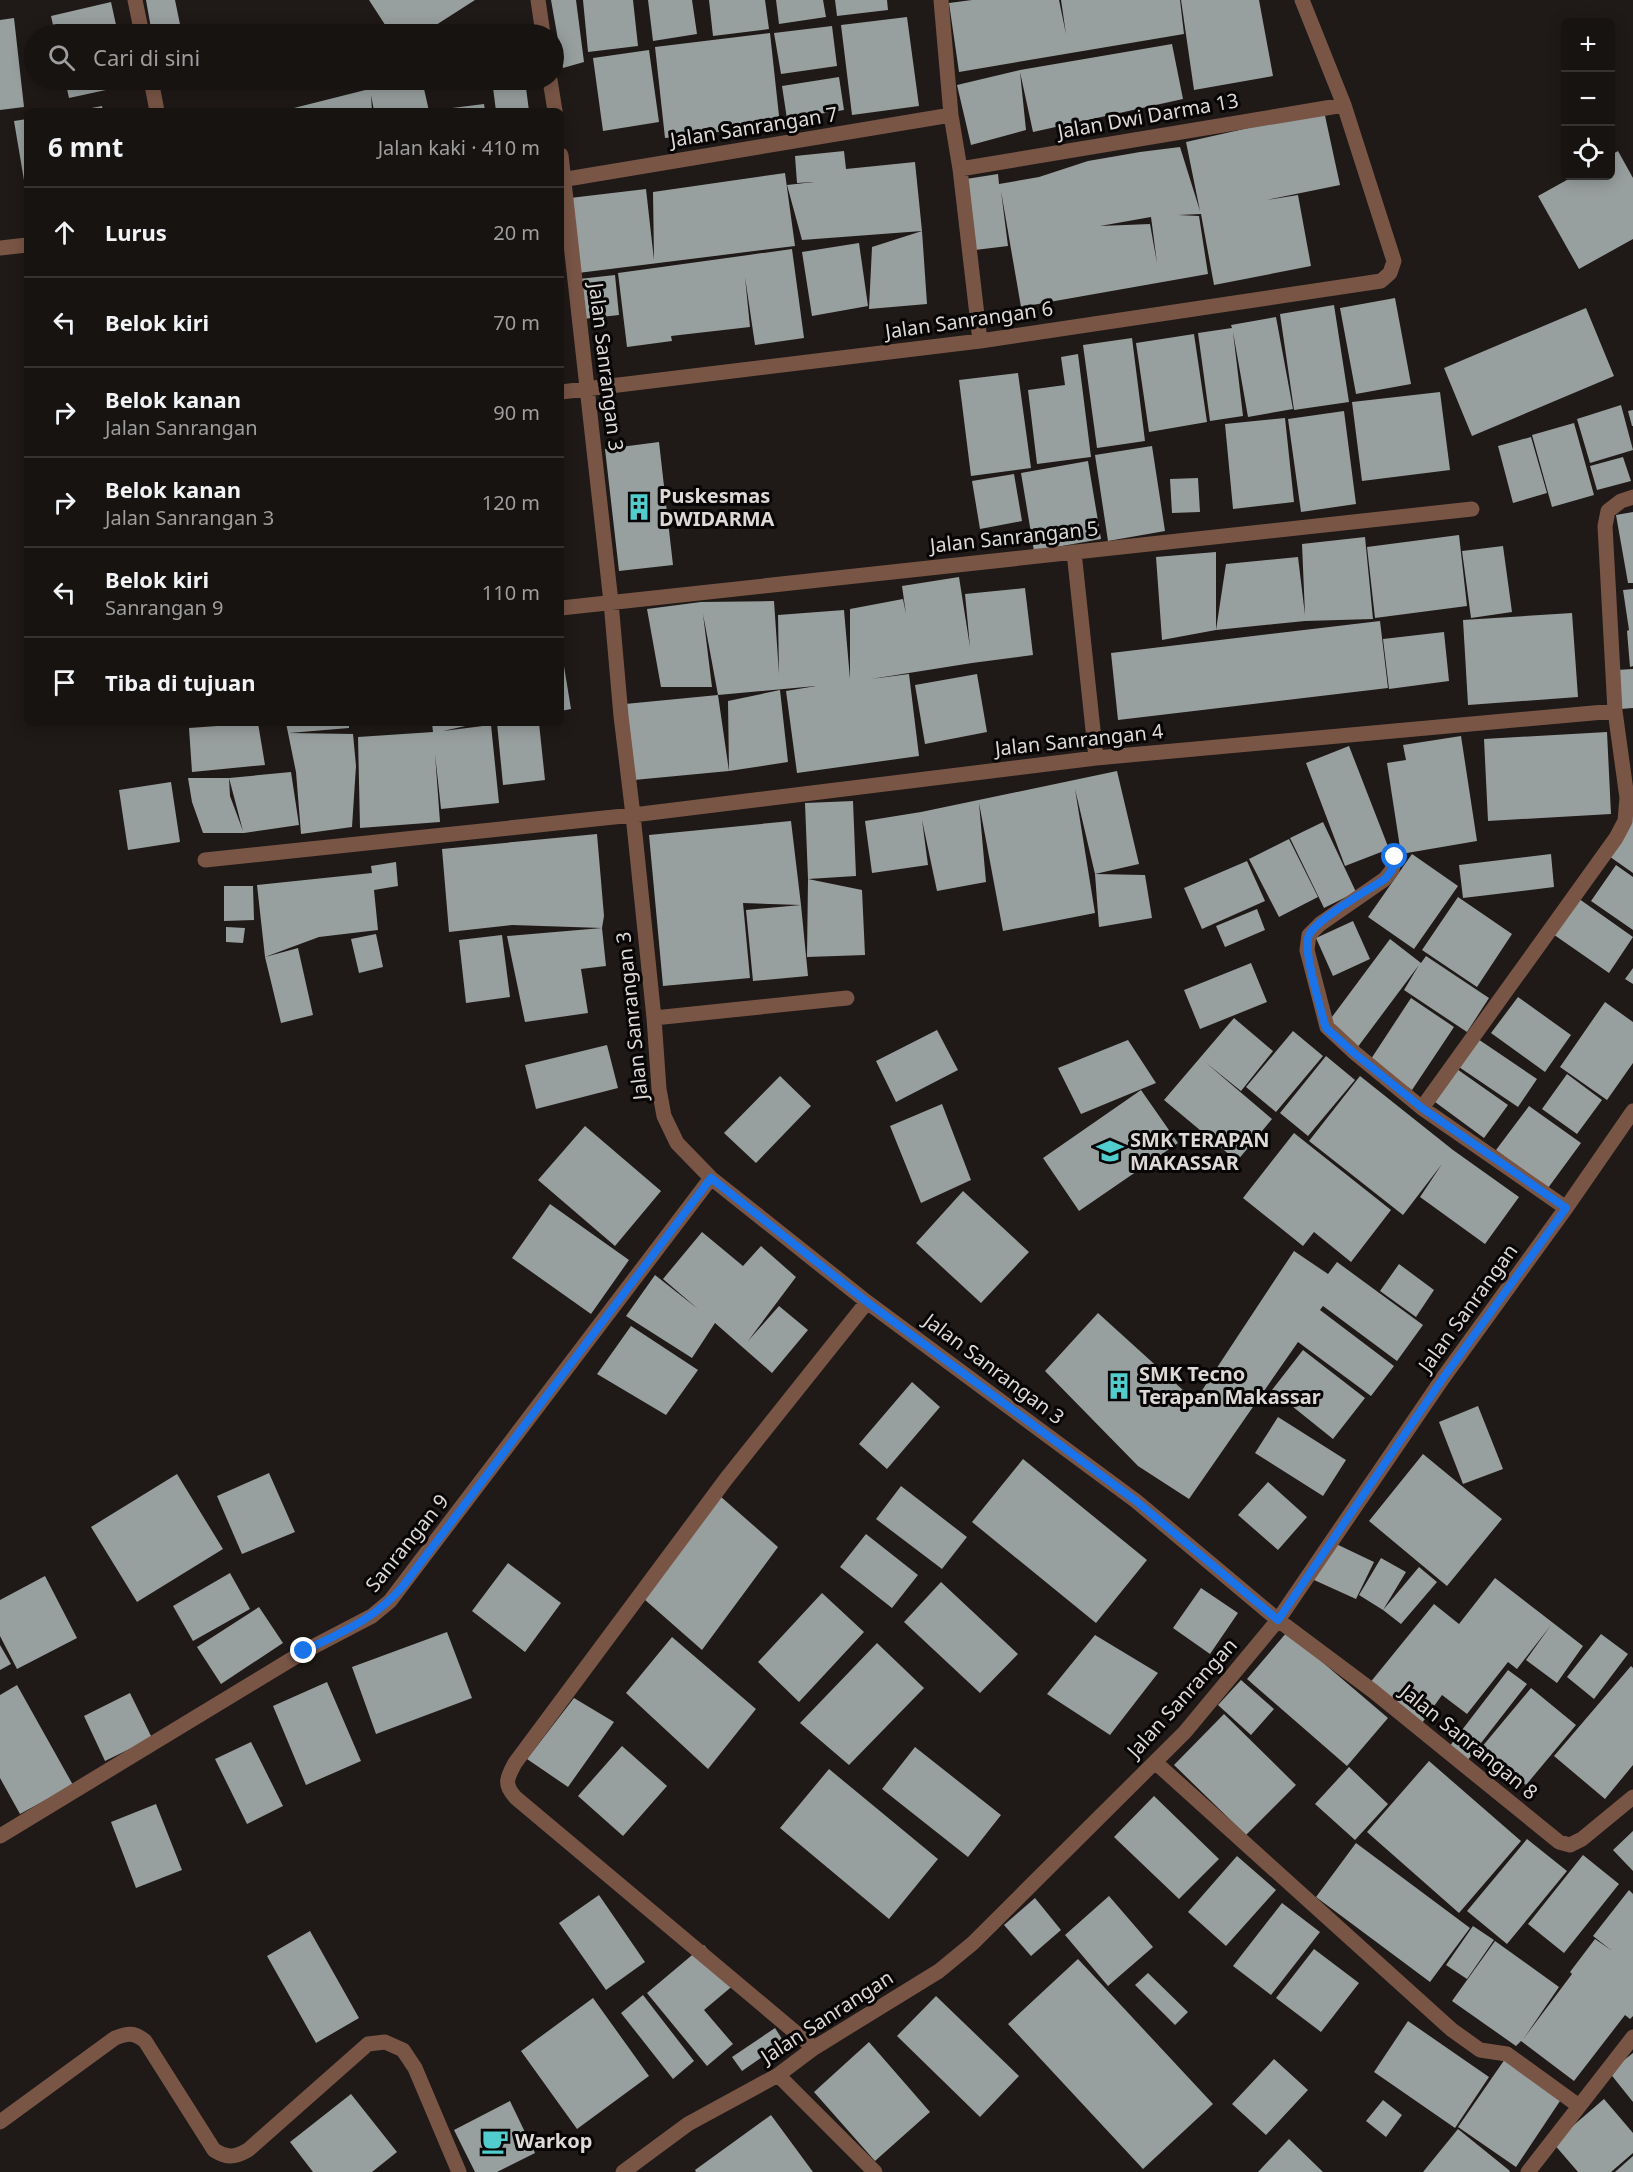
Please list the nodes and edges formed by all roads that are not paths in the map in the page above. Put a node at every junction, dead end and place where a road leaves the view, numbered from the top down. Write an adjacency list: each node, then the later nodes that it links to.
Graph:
1 (135, 0): 5 (street)
2 (538, 0): 6 (street)
3 (941, 0): 12 (street)
4 (1302, 0): 9 (street)
5 (140, 24)
6 (542, 24)
7 (152, 90): 10 (street)
8 (552, 90): 11 (street)
9 (1344, 105): 13 (street, Jalan Dwi Darma 13); 18 (street, Jalan Sanrangan 6)
10 (156, 108)
11 (555, 108)
12 (951, 115): 13 (street); 14 (street, Jalan Sanrangan 7)
13 (960, 170): 18 (street)
14 (564, 179)
15 (564, 188): 19 (street, Jalan Sanrangan 3)
16 (24, 245): 17 (street)
17 (0, 248)
18 (980, 340): 19 (street, Jalan Sanrangan 6)
19 (589, 389): 20 (street, Jalan Sanrangan 6); 24 (street, Jalan Sanrangan 3)
20 (564, 393)
21 (1633, 497): 26 (street)
22 (1472, 509): 23 (street, Jalan Sanrangan 5)
23 (1074, 552): 24 (street, Jalan Sanrangan 5); 27 (street)
24 (611, 602): 25 (street, Jalan Sanrangan 5); 29 (street, Jalan Sanrangan 3)
25 (564, 608)
26 (1615, 711): 27 (street, Jalan Sanrangan 4); 28 (street)
27 (1096, 758): 29 (street, Jalan Sanrangan 4)
28 (1628, 763): 34 (street)
29 (633, 815): 31 (street, Jalan Sanrangan 4); 33 (street, Jalan Sanrangan 3)
30 (1395, 857): 34 (street)
31 (205, 860)
32 (847, 998): 33 (street)
33 (654, 1018): 36 (street, Jalan Sanrangan 3)
34 (1422, 1108): 37 (street)
35 (1633, 1111): 37 (street, Jalan Sanrangan)
36 (711, 1178): 38 (street, Jalan Sanrangan 3); 42 (street, Sanrangan 9)
37 (1566, 1208): 39 (street, Jalan Sanrangan)
38 (867, 1302): 39 (street, Jalan Sanrangan 3); 44 (street)
39 (1278, 1620): 40 (street, Jalan Sanrangan); 41 (street, Jalan Sanrangan 8)
40 (1155, 1762): 44 (street, Jalan Sanrangan); 46 (street)
41 (1633, 1797)
42 (0, 1836)
43 (1633, 2037): 46 (street)
44 (814, 2048): 45 (street, Jalan Sanrangan)
45 (778, 2075): 49 (street, Jalan Sanrangan); 50 (street)
46 (1579, 2106): 51 (street)
47 (0, 2122): 48 (street)
48 (459, 2172)
49 (623, 2172)
50 (875, 2172)
51 (1528, 2172)

